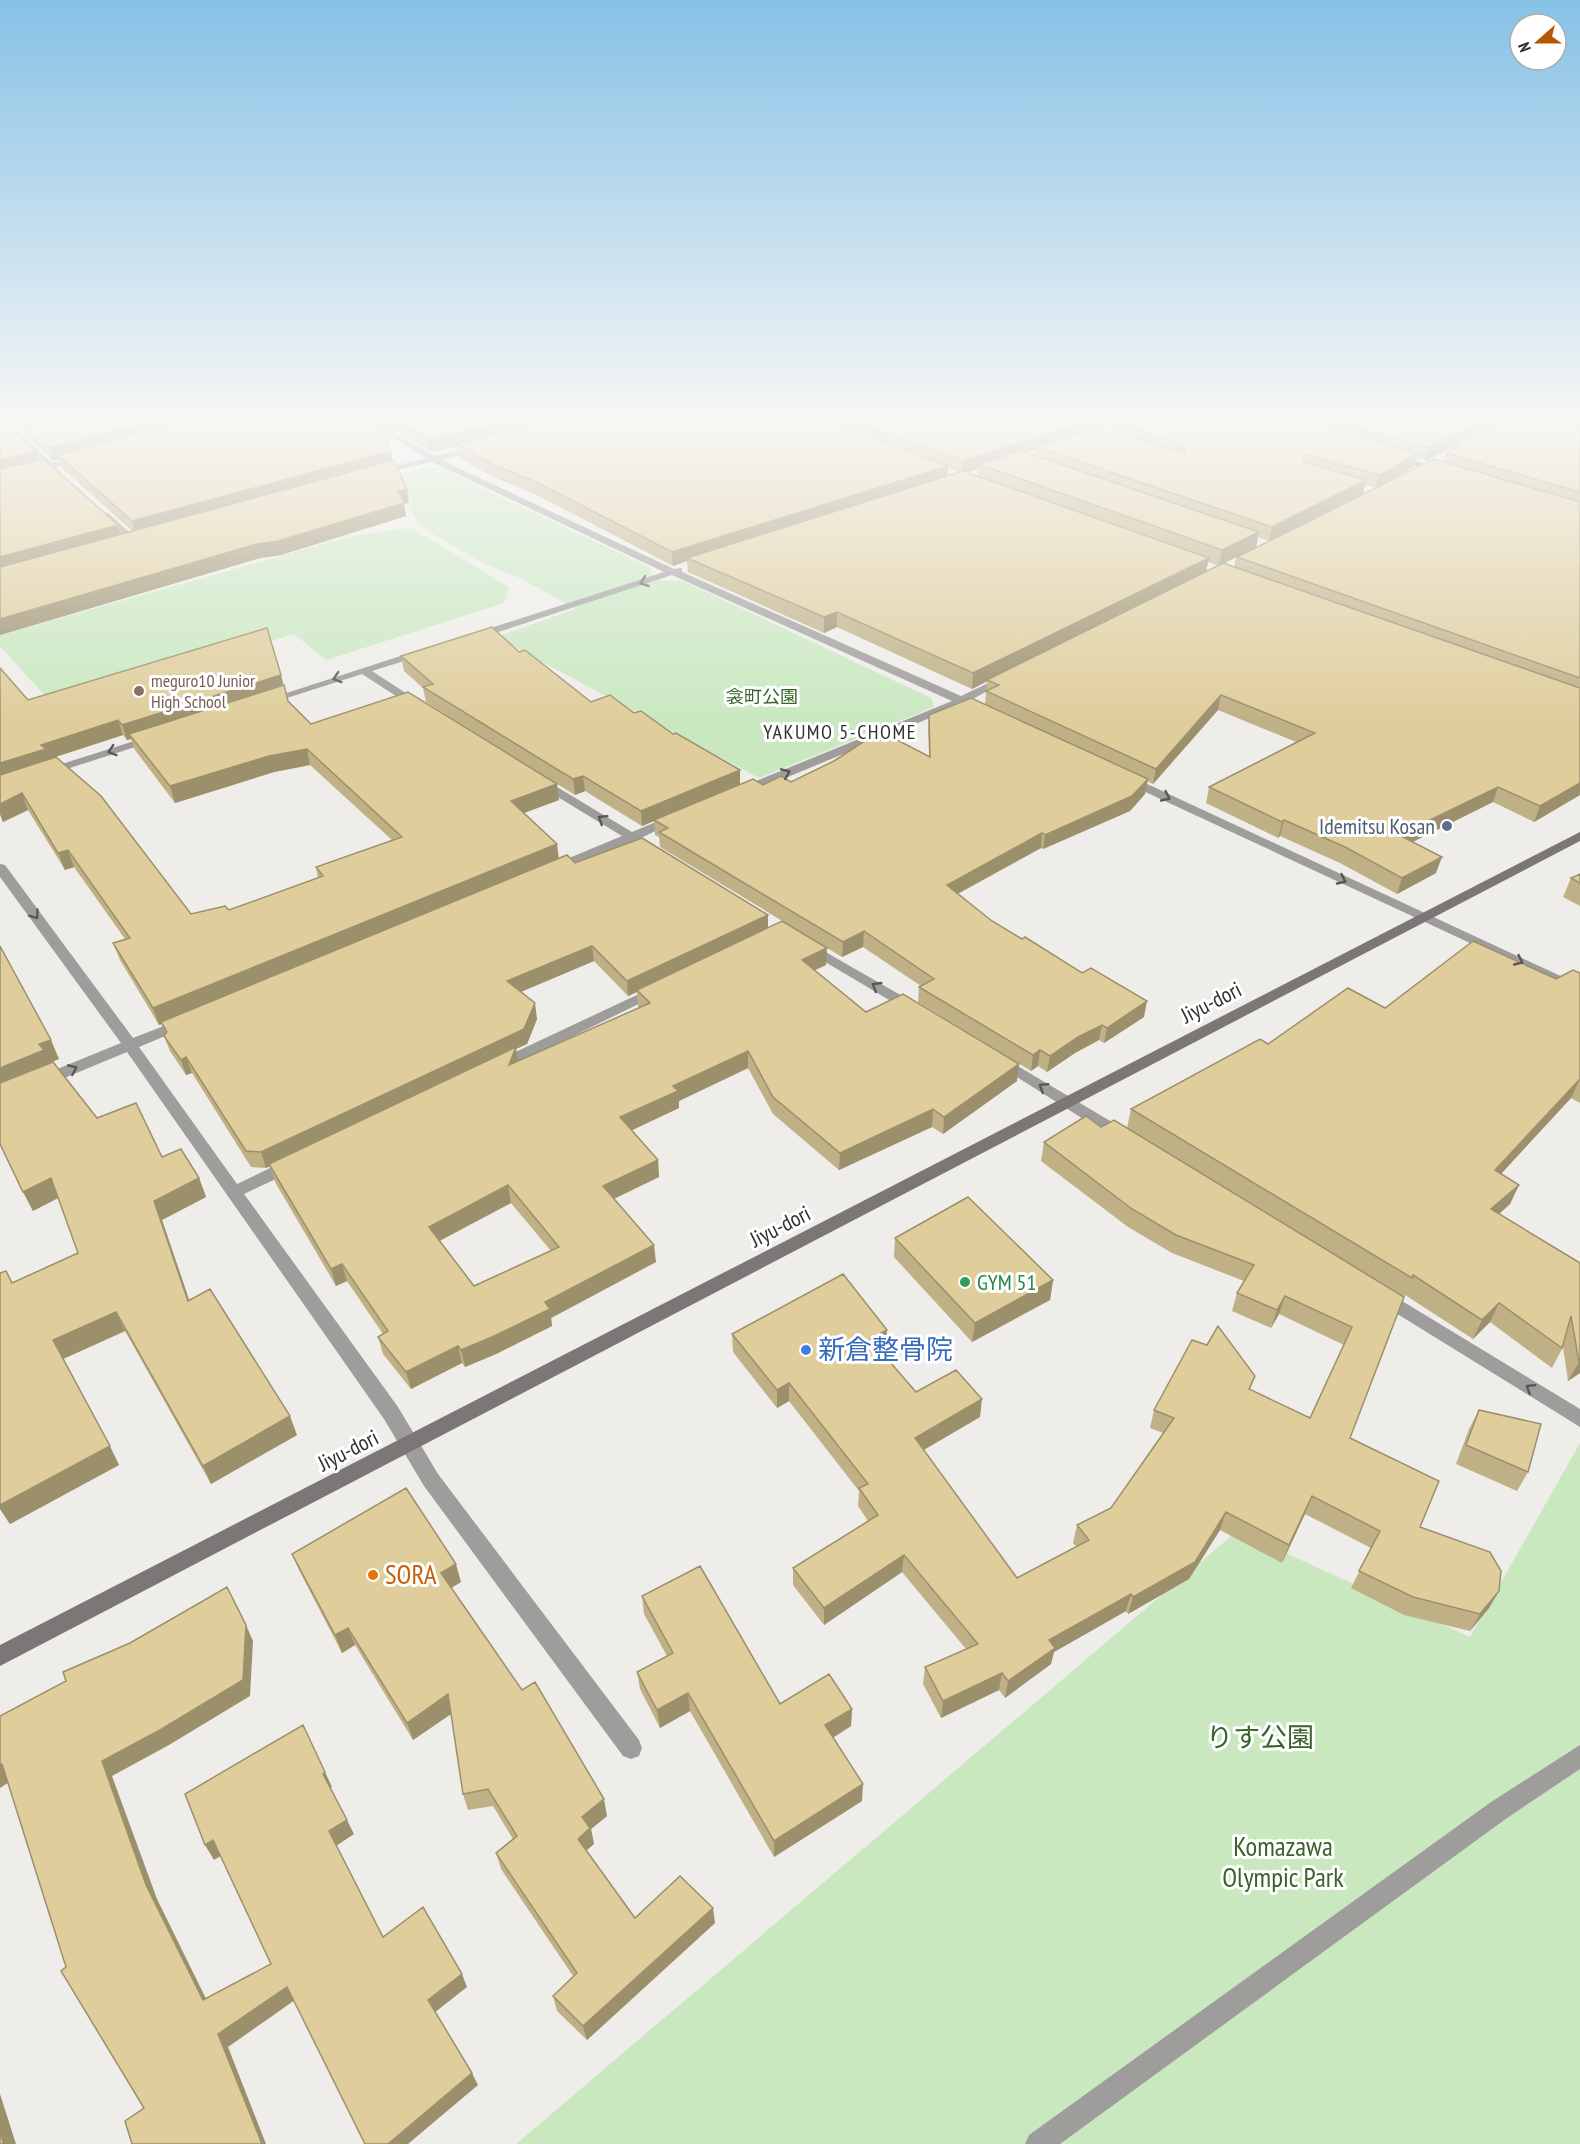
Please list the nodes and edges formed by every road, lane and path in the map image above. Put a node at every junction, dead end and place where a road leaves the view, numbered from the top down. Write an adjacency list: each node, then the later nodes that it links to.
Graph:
1 (114, 522): 4 (street)
2 (567, 522): 7 (street)
3 (145, 537): 4 (street)
4 (134, 540): 5 (street)
5 (123, 544)
6 (687, 566): 7 (street)
7 (673, 572): 8 (street, one-way to 8); 13 (street)
8 (465, 639)
9 (431, 649): 10 (street)
10 (363, 670): 12 (street, one-way to 12); 14 (street)
11 (1014, 674): 13 (street)
12 (261, 703)
13 (966, 703): 19 (street, one-way to 13)
14 (432, 714)
15 (159, 736): 16 (street, one-way to 16)
16 (34, 776)
17 (531, 776): 22 (street, one-way to 17)
18 (1120, 776): 26 (street, one-way to 26)
19 (728, 797)
20 (684, 815): 22 (street)
21 (1580, 836): 26 (main road, Jiyu-dori)
22 (630, 837): 23 (street); 25 (street)
23 (650, 848)
24 (0, 868): 32 (street, one-way to 32)
25 (543, 874)
26 (1424, 917): 29 (street, one-way to 29); 36 (main road, Jiyu-dori)
27 (793, 936): 30 (street, one-way to 27)
28 (675, 981): 34 (street)
29 (1580, 990)
30 (927, 1017)
31 (195, 1018): 32 (street)
32 (130, 1045): 35 (street, one-way to 32); 39 (street)
33 (988, 1054): 36 (street, one-way to 33)
34 (482, 1074)
35 (33, 1086)
36 (1067, 1102): 37 (street); 42 (main road, Jiyu-dori)
37 (1131, 1142)
38 (309, 1156): 39 (street)
39 (234, 1192): 42 (street)
40 (1373, 1290): 41 (street, one-way to 40)
41 (1580, 1419)
42 (408, 1444): 43 (main road, Jiyu-dori); 44 (street)
43 (0, 1656)
44 (631, 1748)
45 (1580, 1756): 46 (street)
46 (1038, 2144)

